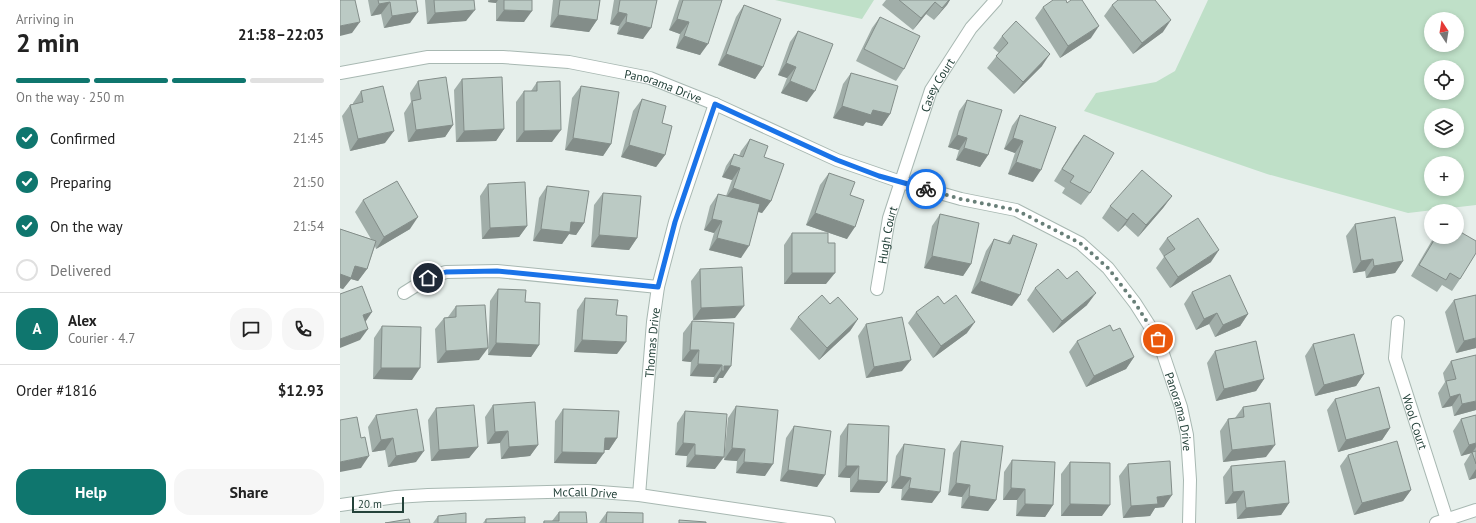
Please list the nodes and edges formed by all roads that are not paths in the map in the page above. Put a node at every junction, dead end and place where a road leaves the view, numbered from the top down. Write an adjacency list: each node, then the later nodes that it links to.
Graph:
1 (996, 0): 4 (street, Casey Court)
2 (340, 73): 3 (street, Panorama Drive)
3 (715, 104): 4 (street, Panorama Drive); 5 (street, Thomas Drive)
4 (901, 182): 6 (street, Hugh Court); 14 (street, Panorama Drive)
5 (658, 287): 7 (street); 9 (street, Thomas Drive)
6 (877, 289)
7 (404, 293)
8 (1398, 322): 12 (street, Wool Court)
9 (639, 494): 10 (street, McCall Drive); 13 (street, McCall Drive)
10 (340, 505)
11 (1476, 510): 12 (street)
12 (1441, 521)
13 (829, 523)
14 (1189, 523)

